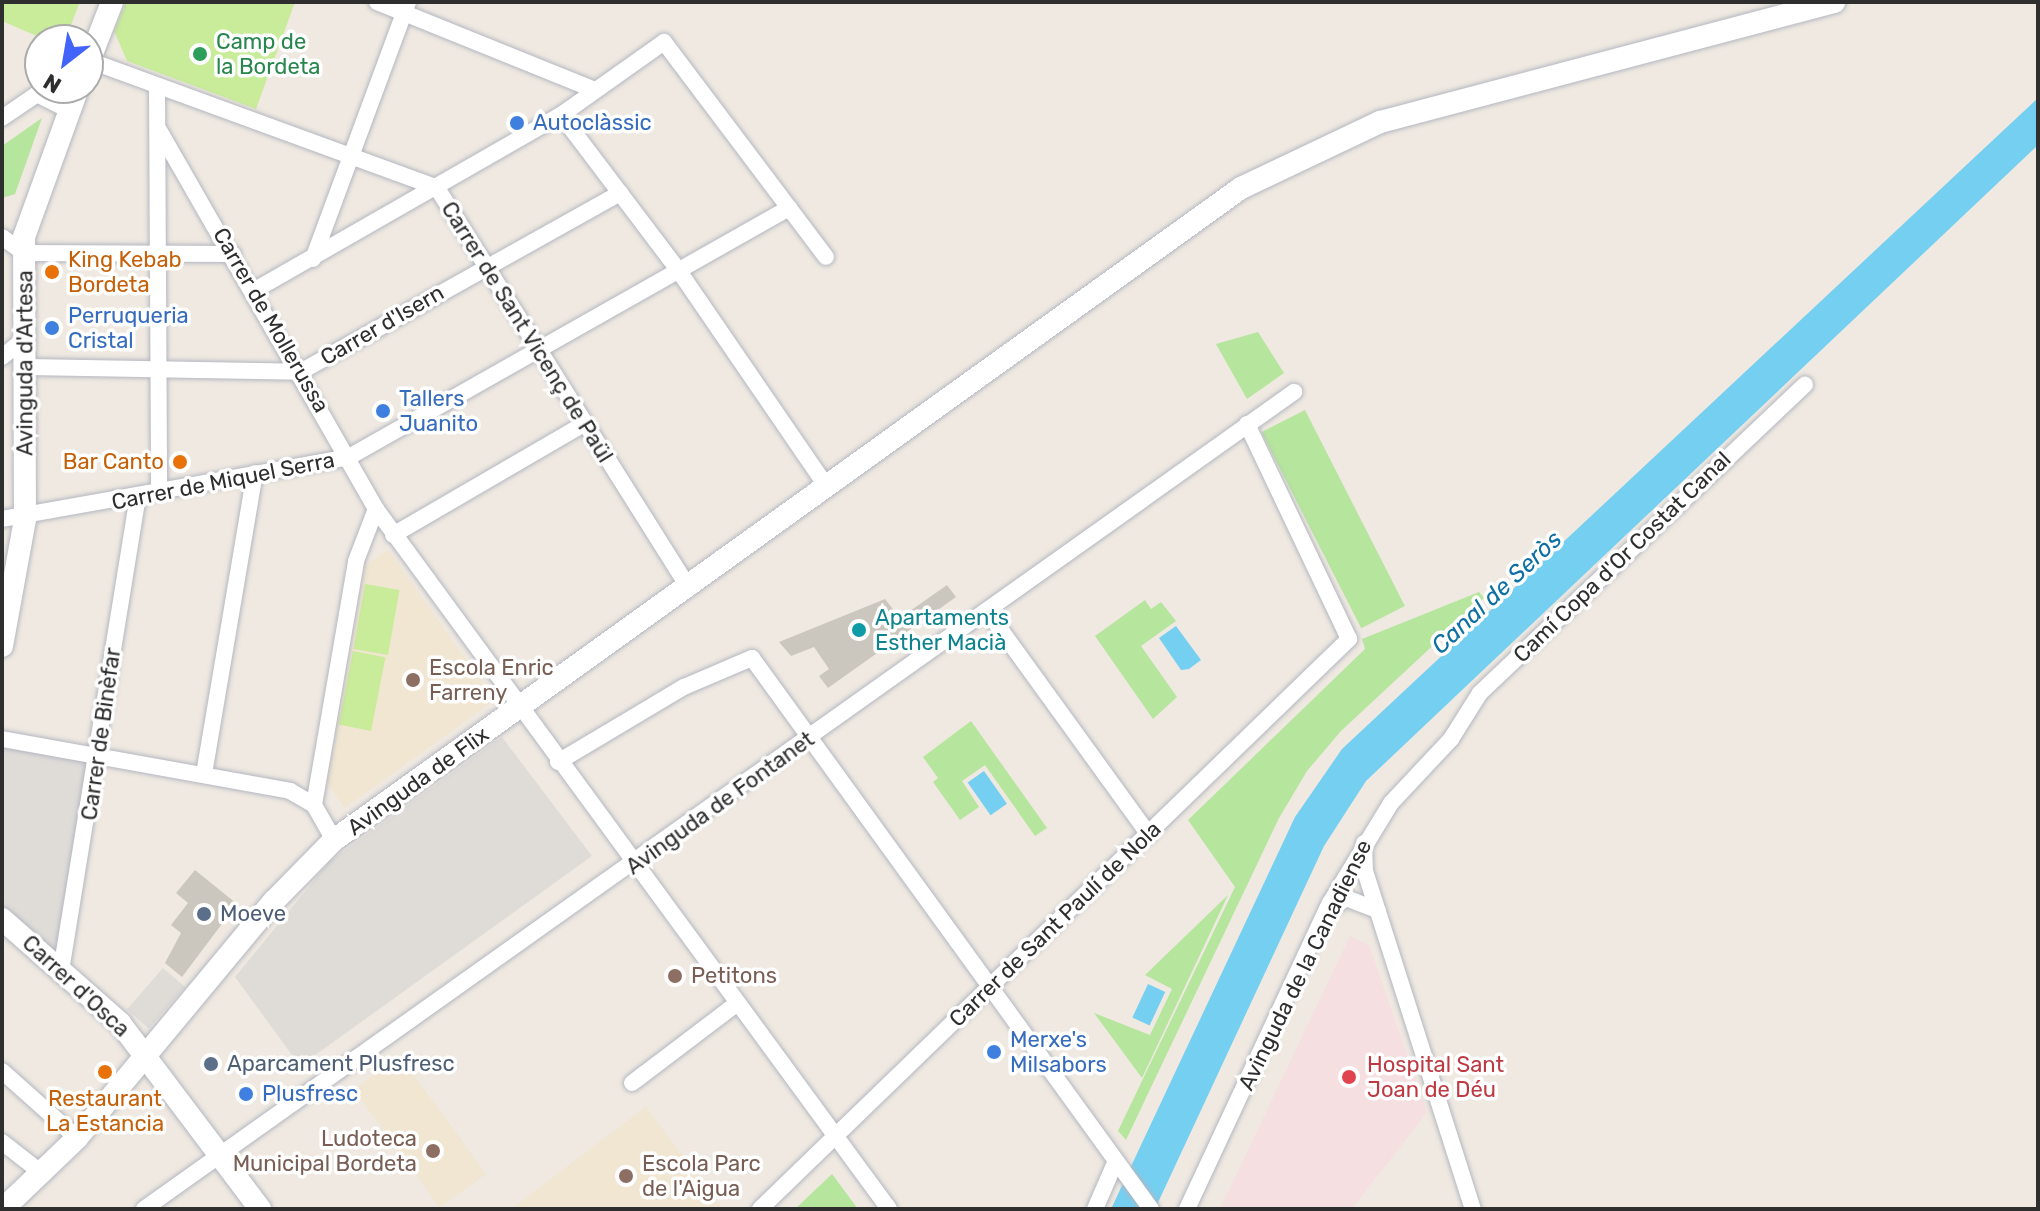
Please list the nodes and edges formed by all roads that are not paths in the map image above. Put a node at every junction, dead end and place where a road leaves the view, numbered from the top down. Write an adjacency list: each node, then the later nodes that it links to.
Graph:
1 (112, 2): 5 (street)
2 (377, 2): 4 (street)
3 (1834, 2): 41 (street, Avinguda de Flix)
4 (406, 7): 8 (street); 16 (street)
5 (103, 24)
6 (104, 67): 7 (street, Carrer de Sant Vicenç de Paül)
7 (157, 86): 15 (street); 16 (street, Carrer de Sant Vicenç de Paül)
8 (595, 90): 13 (street); 19 (street)
9 (24, 103): 14 (street)
10 (60, 104): 12 (street)
11 (71, 104): 12 (street, Avinguda d'Artesa)
12 (69, 110): 22 (street, Avinguda d'Artesa)
13 (561, 115): 17 (street); 18 (street)
14 (2, 118)
15 (159, 130): 21 (street); 23 (street, Carrer de Mollerussa)
16 (349, 155): 17 (street, Carrer de Sant Vicenç de Paül); 25 (street)
17 (437, 188): 25 (street); 26 (street, Carrer de Sant Vicenç de Paül)
18 (620, 193): 26 (street, Carrer d'Isern); 27 (street)
19 (789, 208): 24 (street); 27 (street, Carrer de Miquel Serra)
20 (2, 237): 22 (street)
21 (159, 251): 22 (street); 23 (street); 33 (street)
22 (24, 253): 29 (street, Avinguda d'Artesa)
23 (233, 254): 28 (street, Carrer de Mollerussa)
24 (826, 257)
25 (313, 259): 28 (street)
26 (484, 265): 30 (street, Carrer de Sant Vicenç de Paül); 34 (street, Carrer d'Isern)
27 (679, 271): 30 (street, Carrer de Miquel Serra); 41 (street)
28 (255, 290): 34 (street, Carrer de Mollerussa)
29 (27, 337): 31 (street); 32 (street, Avinguda d'Artesa)
30 (537, 352): 37 (street, Carrer de Sant Vicenç de Paül); 39 (street, Carrer de Miquel Serra)
31 (2, 357)
32 (27, 367): 33 (street, Carrer d'Isern); 45 (street, Avinguda d'Artesa)
33 (160, 367): 34 (street, Carrer d'Isern); 42 (street)
34 (300, 372): 39 (street, Carrer de Mollerussa)
35 (1805, 385): 53 (street, Camí Copa d'Or Costat Canal)
36 (1294, 392): 38 (street, Avinguda de Fontanet)
37 (584, 424): 46 (street); 47 (street, Carrer de Sant Vicenç de Paül)
38 (1247, 424): 48 (street, Avinguda de Fontanet); 58 (street, Carrer de Sant Paulí de Nola)
39 (349, 457): 40 (street, Carrer de Miquel Serra); 44 (street, Carrer de Mollerussa)
40 (255, 473): 42 (street, Carrer de Miquel Serra); 56 (street)
41 (825, 484): 47 (street, Avinguda de Flix)
42 (159, 492): 43 (street, Carrer de Miquel Serra)
43 (138, 497): 45 (street, Carrer de Miquel Serra); 54 (street, Carrer de Binèfar)
44 (376, 509): 46 (street, Carrer de Mollerussa); 57 (street)
45 (13, 519): 49 (street, Avinguda d'Artesa)
46 (393, 535): 50 (street, Carrer de Mollerussa)
47 (687, 585): 50 (street, Avinguda de Flix)
48 (987, 611): 51 (street, Avinguda de Fontanet); 58 (street)
49 (2, 644)
50 (517, 709): 55 (street, Carrer de Mollerussa); 59 (street, Avinguda de Flix)
51 (810, 738): 55 (street); 61 (street, Avinguda de Fontanet); 66 (street)
52 (2, 739): 54 (street)
53 (1451, 739): 60 (street, Avinguda de la Canadiense)
54 (96, 753): 56 (street); 65 (street, Carrer de Binèfar)
55 (558, 762): 61 (street, Carrer de Mollerussa)
56 (204, 774): 57 (street)
57 (314, 805): 59 (street)
58 (1149, 835): 66 (street, Carrer de Sant Paulí de Nola)
59 (334, 840): 68 (street, Avinguda de Flix)
60 (1363, 841): 62 (street); 63 (street, Avinguda de la Canadiense)
61 (633, 866): 67 (street, Carrer de Mollerussa); 74 (street, Avinguda de Fontanet)
62 (1378, 910): 63 (street); 85 (street)
63 (1325, 914): 84 (street, Avinguda de la Canadiense)
64 (2, 919): 65 (street, Carrer d'Osca)
65 (61, 971): 68 (street, Carrer d'Osca)
66 (990, 984): 72 (street, Carrer de Sant Paulí de Nola); 75 (street)
67 (736, 1004): 70 (street); 72 (street, Carrer de Mollerussa)
68 (147, 1056): 71 (street, Avinguda de Flix); 74 (street, Carrer d'Osca)
69 (2, 1071): 71 (street)
70 (632, 1083)
71 (77, 1138): 76 (street, Avinguda de Flix)
72 (834, 1138): 80 (street, Carrer de Sant Paulí de Nola); 81 (street, Carrer de Mollerussa)
73 (2, 1142): 76 (street)
74 (220, 1153): 78 (street, Avinguda de Fontanet); 79 (street, Carrer d'Osca)
75 (1115, 1163): 82 (street); 83 (street)
76 (43, 1174): 77 (street, Avinguda de Flix)
77 (3, 1209)
78 (144, 1209)
79 (260, 1209)
80 (760, 1209)
81 (889, 1209)
82 (1095, 1209)
83 (1151, 1209)
84 (1187, 1209)
85 (1473, 1209)

